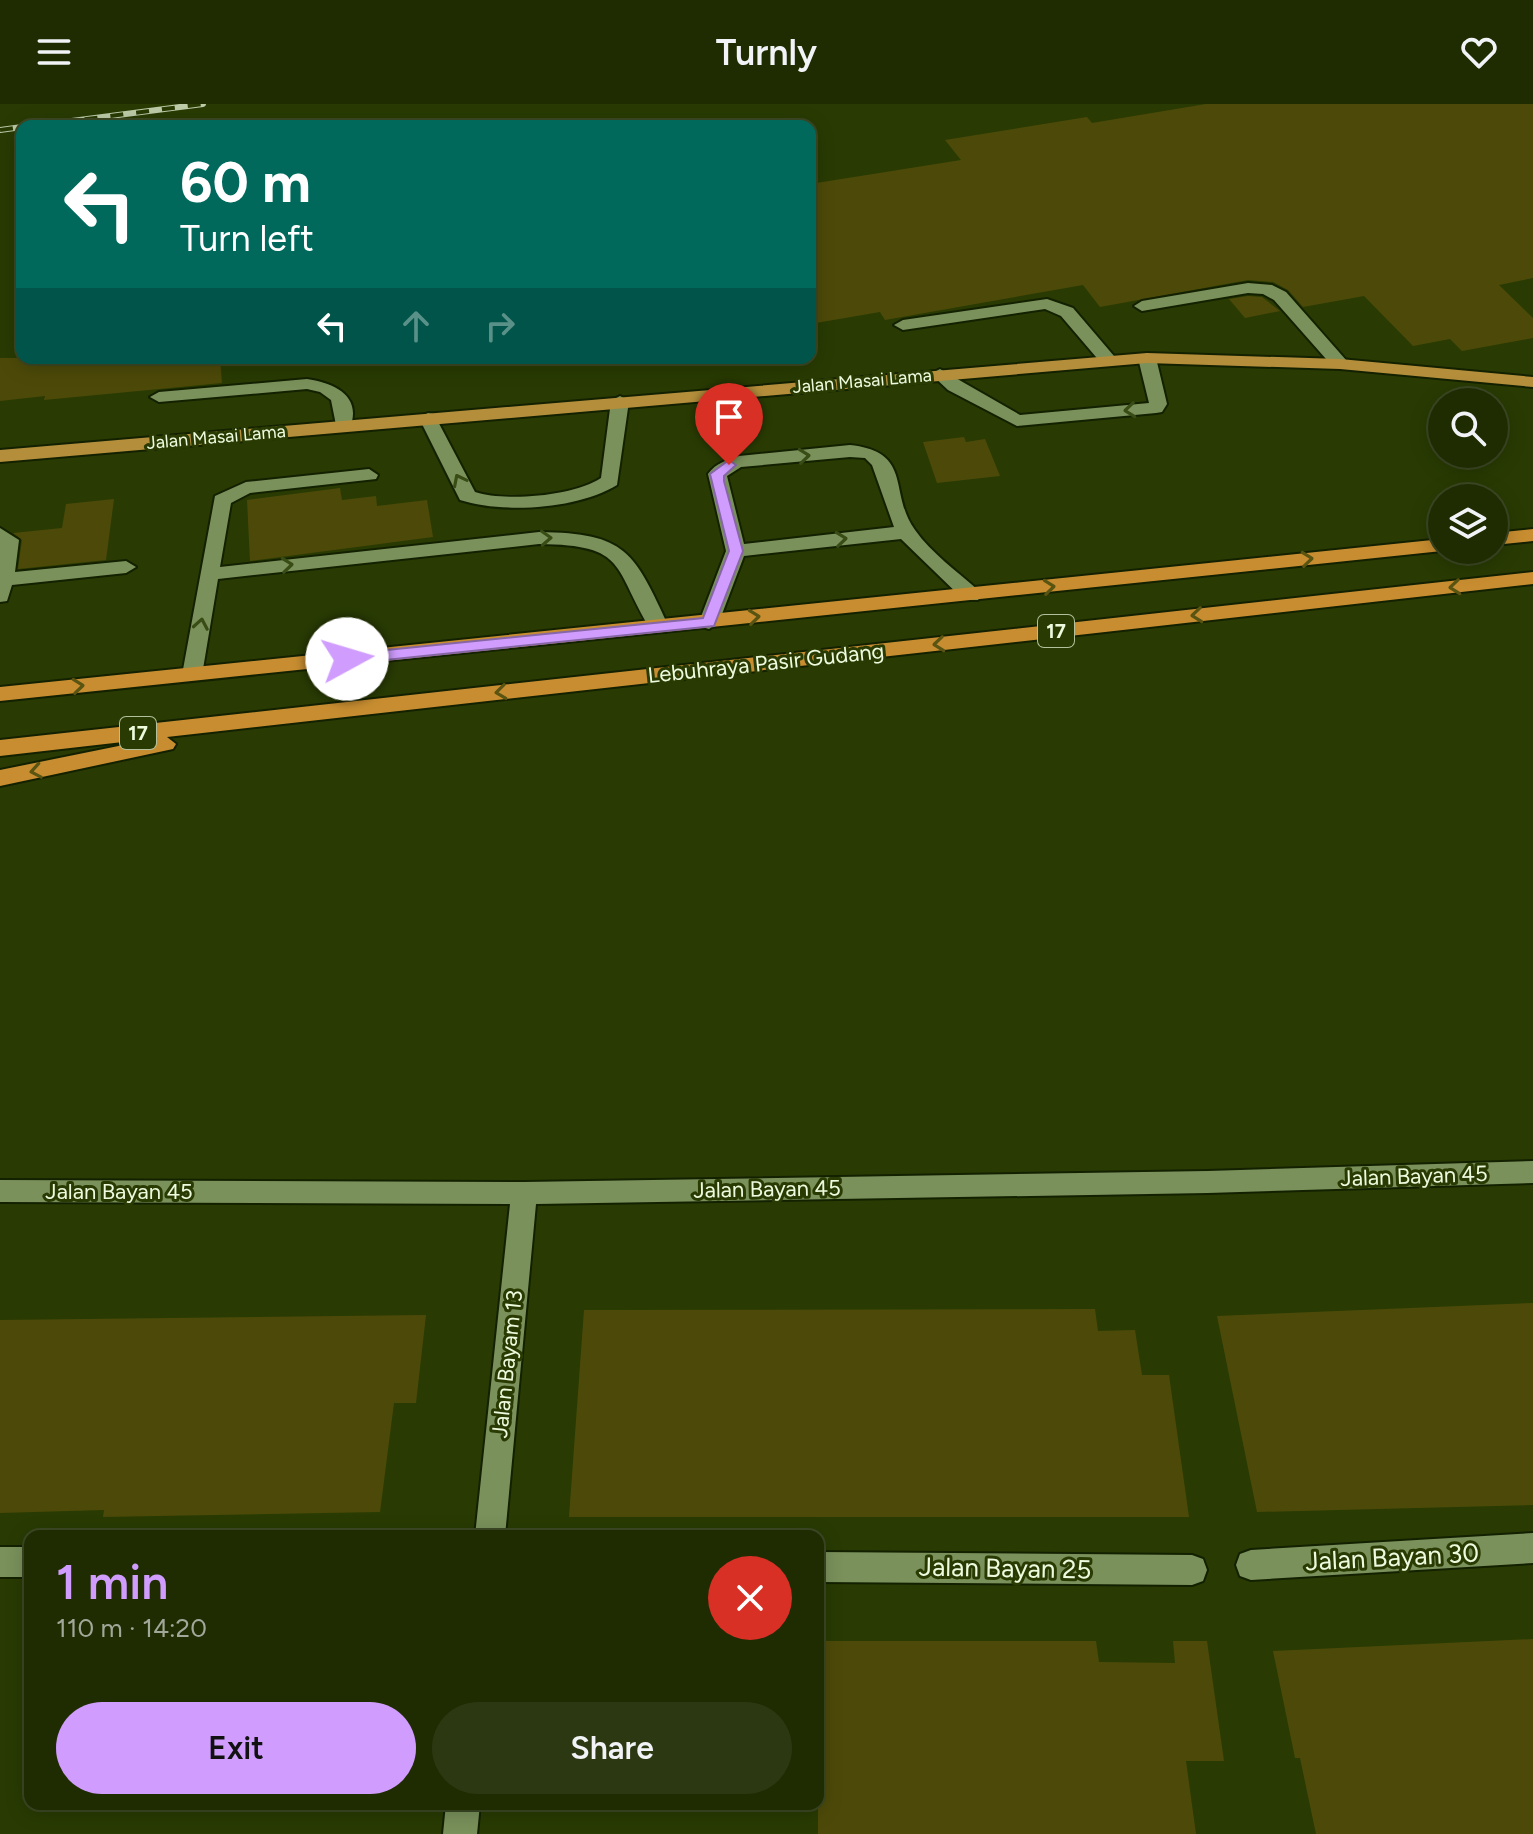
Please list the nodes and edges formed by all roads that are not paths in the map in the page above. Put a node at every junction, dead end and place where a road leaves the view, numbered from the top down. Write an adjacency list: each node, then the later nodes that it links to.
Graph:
1 (1142, 306): 5 (street)
2 (903, 325): 4 (street)
3 (1147, 358): 4 (main road, Jalan Masai Lama); 5 (main road, Jalan Masai Lama); 6 (street, one-way to 6)
4 (1108, 360): 6 (main road, Jalan Masai Lama)
5 (1340, 364): 7 (main road, Jalan Masai Lama)
6 (940, 374): 9 (main road, Jalan Masai Lama)
7 (1533, 382)
8 (159, 397): 11 (street)
9 (620, 401): 10 (main road, Jalan Masai Lama); 10 (street, one-way to 10)
10 (428, 418): 11 (main road, Jalan Masai Lama)
11 (343, 426): 12 (main road, Jalan Masai Lama)
12 (0, 456)
13 (369, 475): 21 (street)
14 (905, 532): 19 (street, one-way to 14); 19 (street, one-way to 14); 24 (street)
15 (0, 534): 23 (street)
16 (1533, 535): 17 (highway)
17 (1508, 538)
18 (1428, 546): 24 (highway, 17, one-way to 18)
19 (736, 551): 25 (street)
20 (126, 567): 23 (street)
21 (210, 574): 26 (street, one-way to 26); 27 (street, one-way to 21)
22 (1533, 578): 29 (highway, Lebuhraya Pasir Gudang / 17, one-way to 29)
23 (1, 585)
24 (971, 595): 25 (highway, 17, one-way to 24)
25 (709, 622): 26 (highway, 17)
26 (659, 627): 27 (highway, 17)
27 (192, 675): 28 (highway, 17, one-way to 27)
28 (0, 694)
29 (276, 719): 30 (highway, Lebuhraya Pasir Gudang / 17); 31 (highway, one-way to 31)
30 (0, 748)
31 (0, 778)
32 (1533, 1172): 34 (street, Jalan Bayan 45)
33 (0, 1191): 34 (street, Jalan Bayan 45)
34 (524, 1193): 35 (street, Jalan Bayam 13)
35 (491, 1530)
36 (1533, 1548): 39 (street, Jalan Bayan 30)
37 (0, 1562): 38 (street)
38 (24, 1562)
39 (1251, 1565)
40 (824, 1567): 41 (street, Jalan Bayan 25)
41 (1192, 1570)
42 (462, 1810): 43 (street)
43 (460, 1834)

